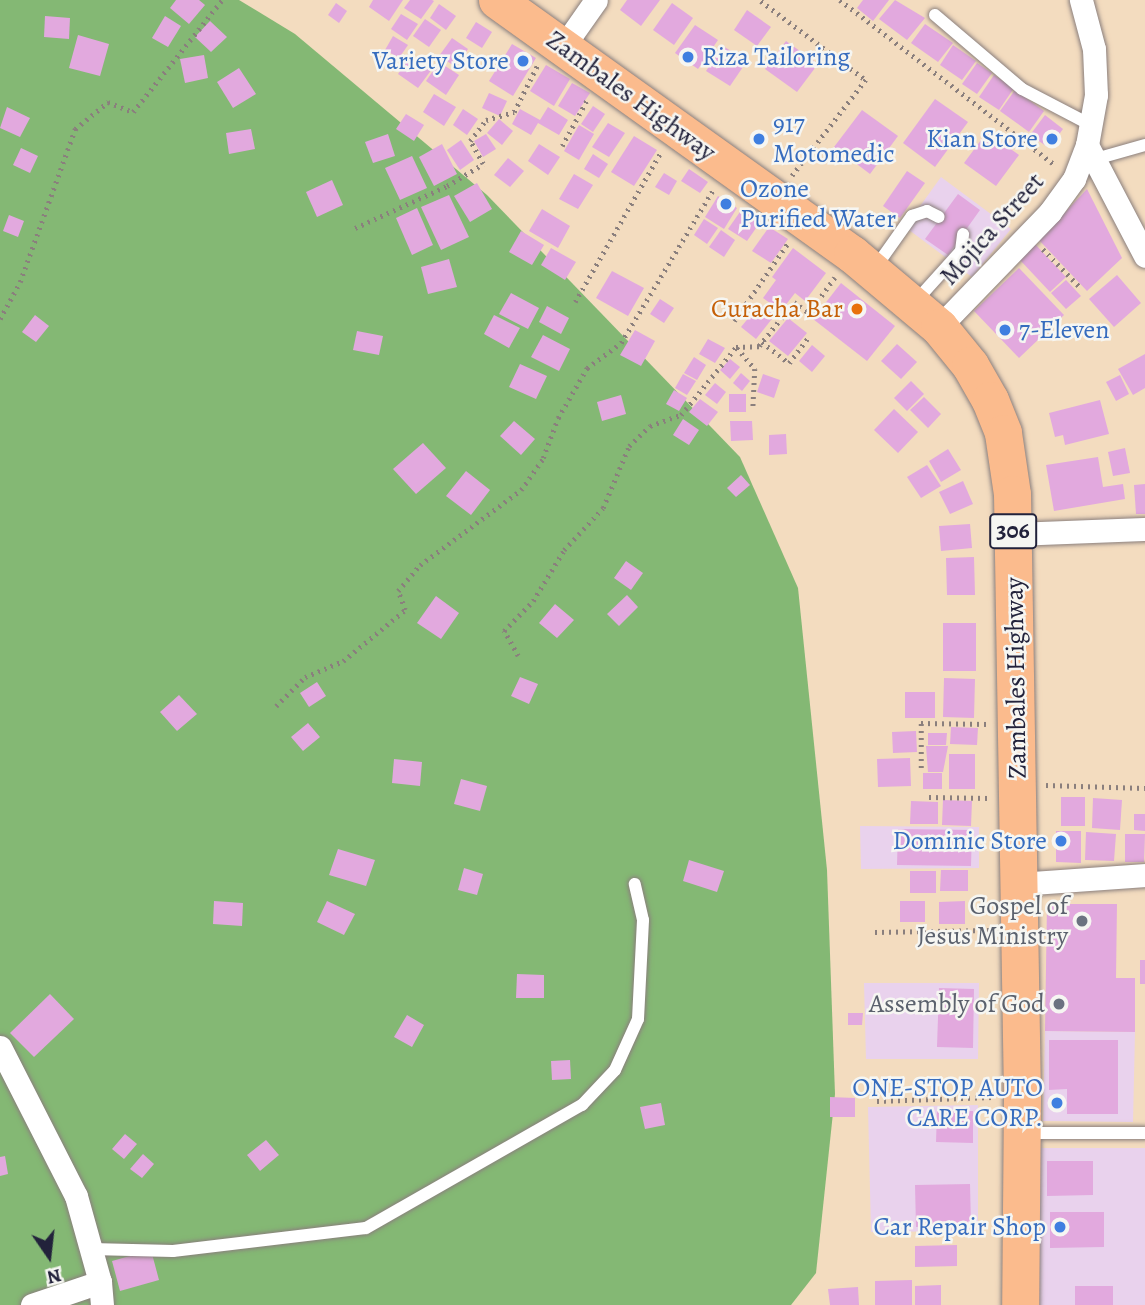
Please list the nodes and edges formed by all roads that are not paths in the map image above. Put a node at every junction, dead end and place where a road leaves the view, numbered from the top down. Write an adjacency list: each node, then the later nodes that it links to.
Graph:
1 (496, 0): 5 (main road, Zambales Highway / 306)
2 (596, 0): 5 (street)
3 (1081, 0): 6 (street, Mojica Street)
4 (935, 15): 6 (lane)
5 (557, 42): 11 (main road, Zambales Highway / 306)
6 (1090, 143): 7 (lane); 10 (street); 12 (street, Mojica Street)
7 (1145, 145)
8 (939, 217): 11 (lane)
9 (963, 234): 12 (lane)
10 (1145, 256)
11 (862, 263): 12 (main road, Zambales Highway / 306)
12 (926, 316): 14 (main road, Zambales Highway / 306)
13 (1145, 529): 14 (street)
14 (1013, 534): 17 (main road, Zambales Highway / 306)
15 (1145, 875): 17 (street)
16 (635, 884): 21 (lane)
17 (1019, 884): 19 (main road, Zambales Highway / 306)
18 (0, 1047): 21 (street)
19 (1022, 1133): 20 (lane); 25 (main road, Zambales Highway / 306)
20 (1145, 1133)
21 (91, 1249): 22 (street)
22 (100, 1282): 23 (street); 24 (street)
23 (32, 1305)
24 (102, 1305)
25 (1020, 1305)

